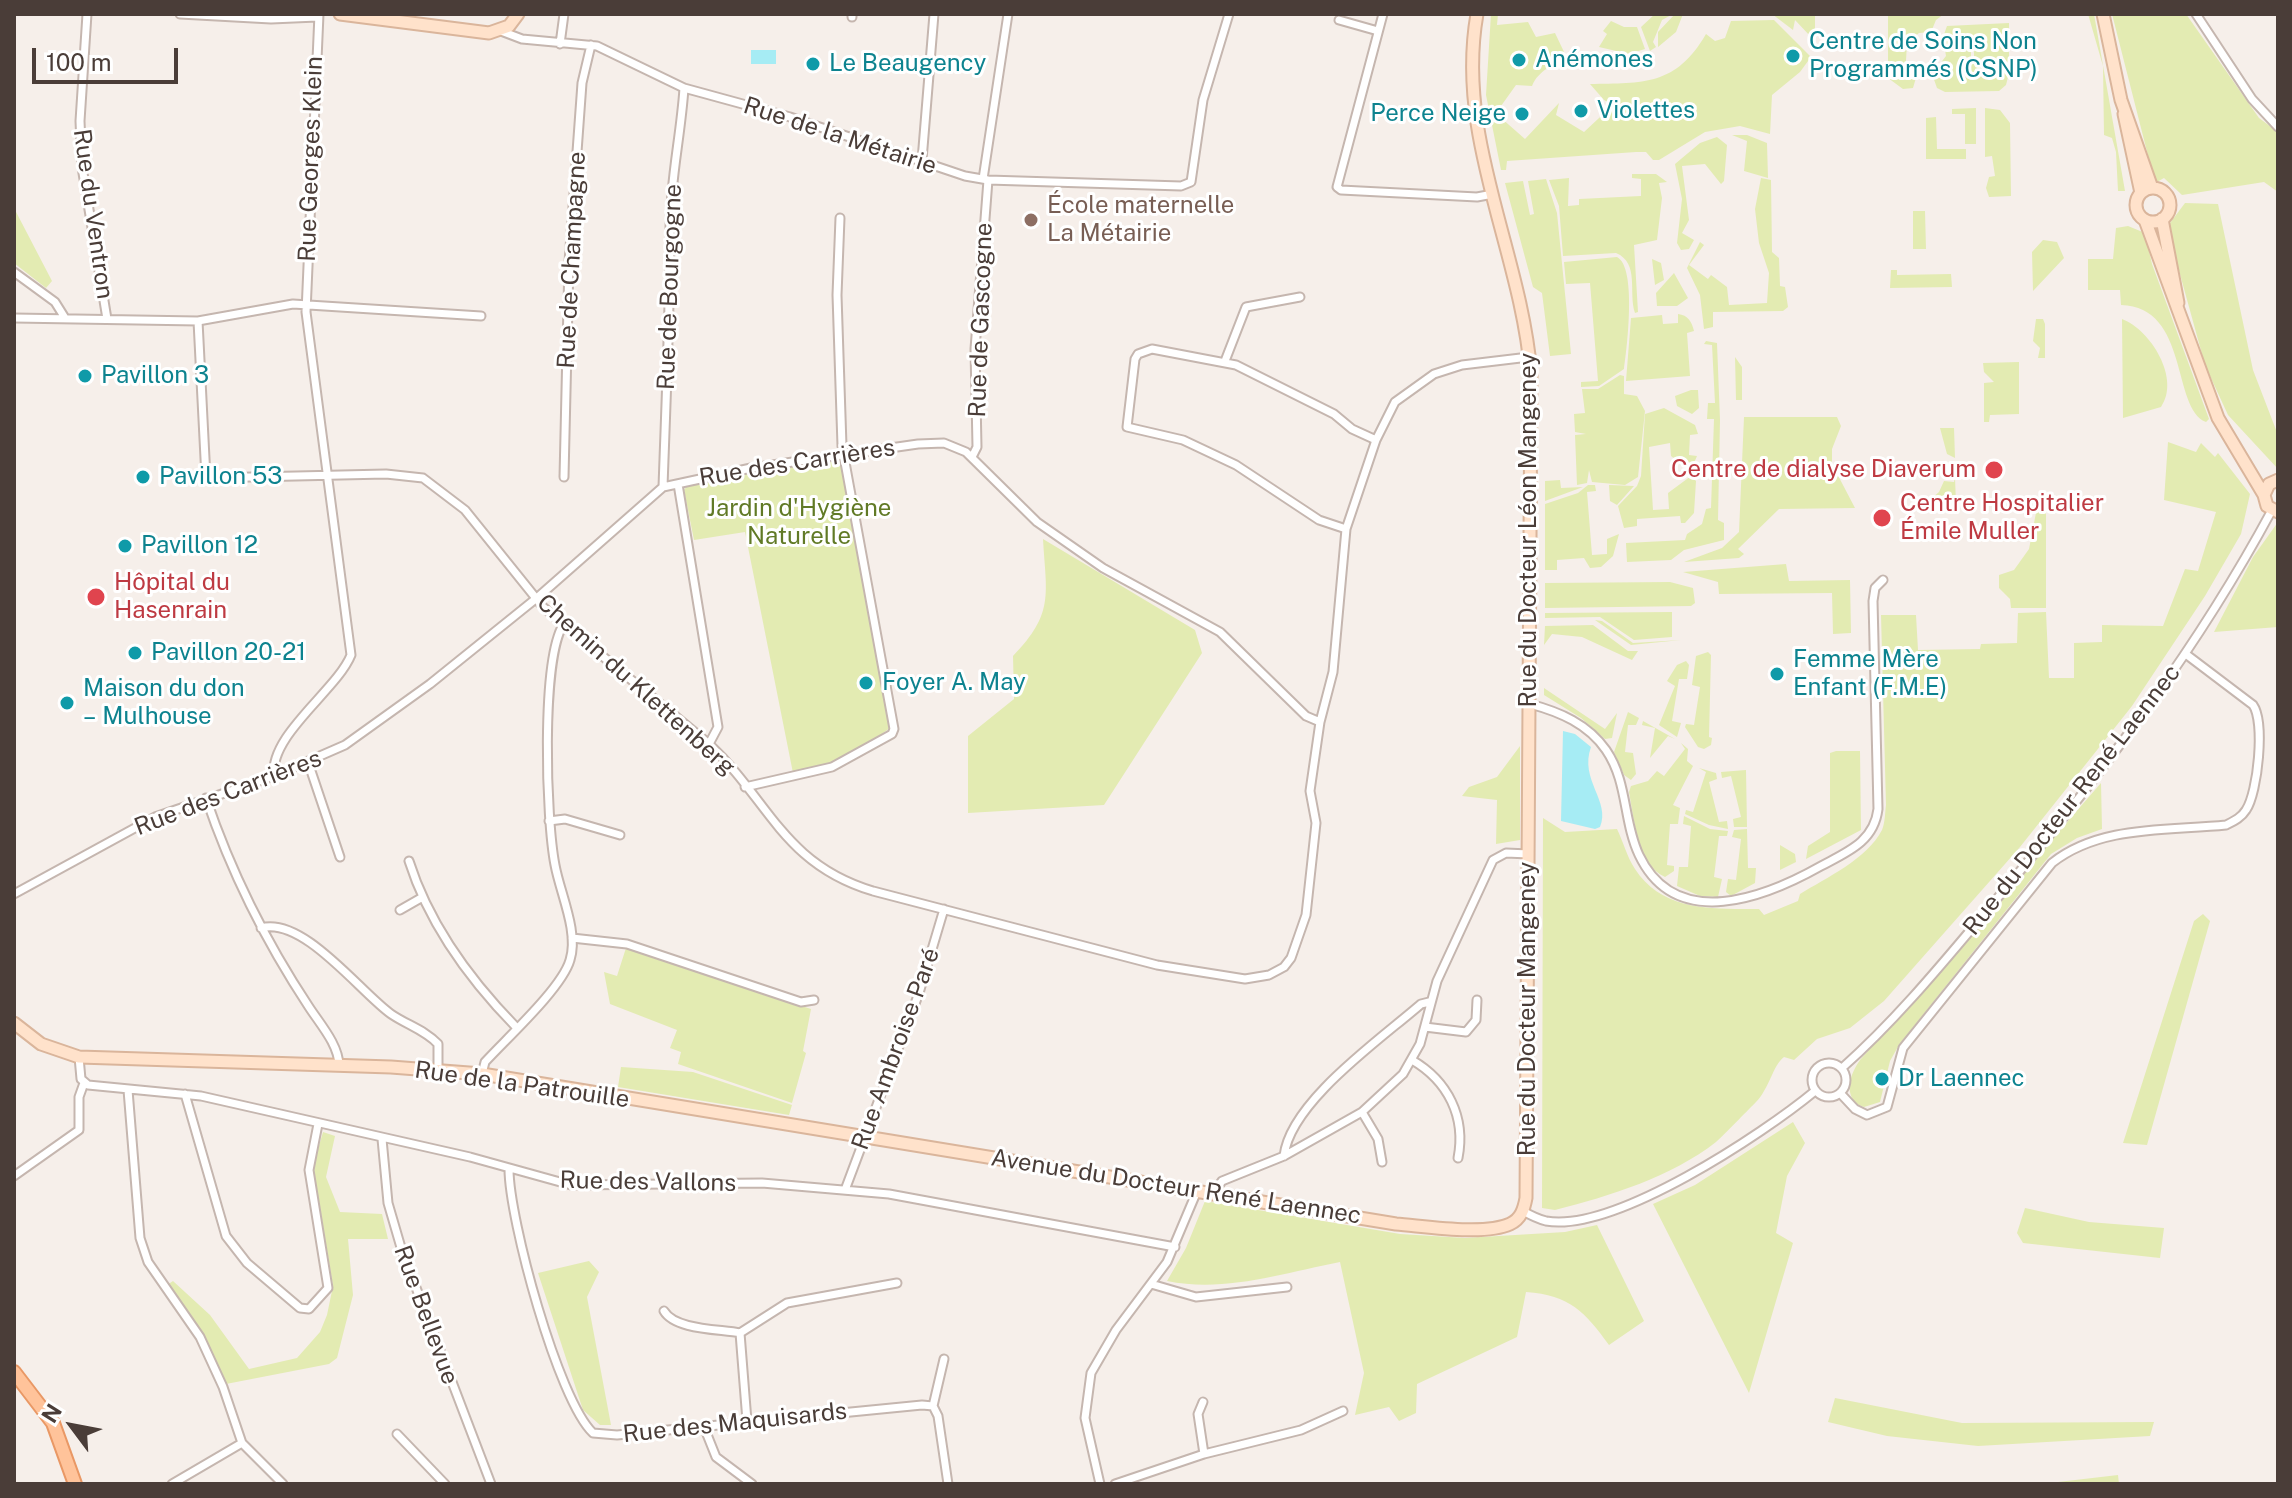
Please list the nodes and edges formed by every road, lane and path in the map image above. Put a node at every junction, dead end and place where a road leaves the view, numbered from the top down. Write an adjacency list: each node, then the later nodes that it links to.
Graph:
1 (87, 14): 35 (street, Rue du Ventron)
2 (180, 14): 13 (street)
3 (340, 14): 15 (street)
4 (518, 14): 15 (street)
5 (564, 14): 17 (street)
6 (934, 14): 21 (street)
7 (1008, 14): 22 (street, Rue de Gascogne)
8 (1229, 14): 22 (street, Rue de la Métairie)
9 (1383, 14): 16 (street)
10 (1477, 14): 24 (street, Rue du Docteur Léon Mangeney)
11 (2103, 14): 23 (street)
12 (2196, 14): 20 (street)
13 (318, 15): 30 (street, Rue Georges Klein)
14 (1339, 20): 16 (street)
15 (501, 31): 17 (street, Rue de la Métairie)
16 (1378, 31): 24 (street)
17 (560, 44): 18 (street, Rue de la Métairie)
18 (591, 45): 19 (street, Rue de la Métairie); 44 (street, Rue de Champagne)
19 (684, 88): 21 (street, Rue de la Métairie); 47 (street, Rue de Bourgogne)
20 (2278, 127)
21 (922, 160): 22 (street, Rue de la Métairie)
22 (985, 180): 41 (street, Rue de Gascogne)
23 (2146, 191): 26 (street); 27 (street)
24 (1493, 194): 37 (street, Rue du Docteur Léon Mangeney)
25 (840, 218): 40 (street)
26 (2162, 219): 27 (street); 31 (street)
27 (2145, 220): 31 (street)
28 (14, 272): 34 (street)
29 (1300, 297): 38 (street)
30 (306, 304): 32 (street); 36 (street); 43 (street)
31 (2178, 304): 42 (street)
32 (481, 316)
33 (14, 318): 34 (street)
34 (65, 318): 35 (street)
35 (107, 319): 36 (street)
36 (198, 321): 43 (street, Chemin du Klettenberg)
37 (1530, 357): 39 (street, Chemin du Klettenberg); 55 (street, Rue du Docteur Léon Mangeney)
38 (1225, 361): 39 (street); 50 (street)
39 (1376, 440): 50 (street, Chemin du Klettenberg)
40 (845, 454): 41 (street, Rue des Carrières); 46 (street, Rue des Carrières); 61 (street)
41 (972, 457): 56 (street, Rue des Carrières)
42 (2244, 462): 45 (street); 48 (street)
43 (329, 474): 52 (street, Chemin du Klettenberg); 60 (street)
44 (564, 477)
45 (2276, 480): 48 (street)
46 (678, 484): 47 (street, Rue des Carrières); 57 (street)
47 (663, 487): 52 (street, Rue des Carrières)
48 (2264, 495): 49 (street)
49 (2275, 511): 54 (street, Rue du Docteur René Laennec)
50 (1346, 529): 56 (street, Chemin du Klettenberg)
51 (1883, 580): 55 (street)
52 (538, 597): 53 (street, Chemin du Klettenberg); 58 (street, Rue des Carrières)
53 (563, 625): 57 (street, Chemin du Klettenberg); 63 (street)
54 (2187, 655): 83 (street, Rue du Docteur René Laennec); 89 (street)
55 (1530, 704): 59 (street, Rue du Docteur Léon Mangeney)
56 (1320, 722): 70 (street, Chemin du Klettenberg)
57 (709, 744): 61 (street, Chemin du Klettenberg)
58 (308, 762): 60 (street, Rue des Carrières); 66 (street)
59 (1529, 765): 65 (street, Rue du Docteur Mangeney)
60 (274, 776): 62 (street, Rue des Carrières)
61 (745, 787): 70 (street, Chemin du Klettenberg)
62 (206, 798): 68 (street, Rue des Carrières); 72 (street)
63 (549, 821): 64 (street); 73 (street)
64 (620, 835)
65 (1529, 854): 76 (street); 103 (street, Rue du Docteur Mangeney)
66 (340, 857)
67 (409, 861): 69 (street)
68 (14, 894)
69 (421, 898): 71 (street); 78 (street)
70 (944, 909): 93 (street, Rue Ambroise Paré)
71 (400, 910)
72 (261, 928): 82 (street); 84 (street)
73 (572, 938): 74 (street); 78 (street)
74 (814, 1000)
75 (1477, 1000): 79 (street)
76 (1429, 1002): 79 (street); 95 (street)
77 (14, 1023): 80 (street)
78 (516, 1027): 85 (street)
79 (1425, 1027): 81 (street)
80 (79, 1057): 82 (street, Rue de la Patrouille); 86 (street)
81 (1412, 1060): 91 (street); 96 (street)
82 (339, 1066): 84 (street, Rue de la Patrouille)
83 (1842, 1068): 88 (street); 89 (street)
84 (438, 1069): 85 (street, Rue de la Patrouille)
85 (482, 1074): 93 (street, Rue de la Patrouille)
86 (84, 1083): 87 (street, Rue des Vallons); 99 (street)
87 (128, 1090): 90 (street, Rue des Vallons); 118 (street)
88 (1815, 1091): 89 (street); 103 (street)
89 (1840, 1093)
90 (185, 1094): 92 (street, Rue des Vallons); 92 (street)
91 (1362, 1112): 95 (street); 97 (street)
92 (318, 1124): 94 (street, Rue des Vallons)
93 (866, 1137): 100 (street, Rue Ambroise Paré); 101 (street, Avenue du Docteur René Laennec)
94 (382, 1139): 98 (street, Rue des Vallons); 124 (street, Rue Bellevue)
95 (1284, 1156): 102 (street)
96 (1458, 1158)
97 (1382, 1162)
98 (509, 1169): 100 (street, Rue des Vallons); 116 (street, Rue des Maquisards)
99 (14, 1176)
100 (845, 1190): 104 (street, Rue des Vallons)
101 (1197, 1191): 102 (street, Avenue du Docteur René Laennec); 104 (street)
102 (1213, 1194): 103 (street, Avenue du Docteur René Laennec)
103 (1523, 1211)
104 (1175, 1247): 106 (street)
105 (897, 1283): 109 (street)
106 (1151, 1284): 107 (street); 127 (street)
107 (1287, 1287)
108 (664, 1311): 109 (street)
109 (740, 1333): 115 (street)
110 (944, 1359): 113 (street)
111 (14, 1372): 120 (main road)
112 (1203, 1402): 119 (street)
113 (933, 1406): 115 (street, Rue des Maquisards); 126 (street)
114 (1343, 1411): 119 (street)
115 (747, 1421): 116 (street, Rue des Maquisards)
116 (704, 1427): 125 (street)
117 (397, 1434): 123 (street)
118 (242, 1443): 121 (street); 122 (street)
119 (1204, 1454): 128 (street)
120 (75, 1484)
121 (172, 1484)
122 (283, 1484)
123 (445, 1484)
124 (491, 1484)
125 (752, 1484)
126 (948, 1484)
127 (1100, 1484)
128 (1115, 1484)

